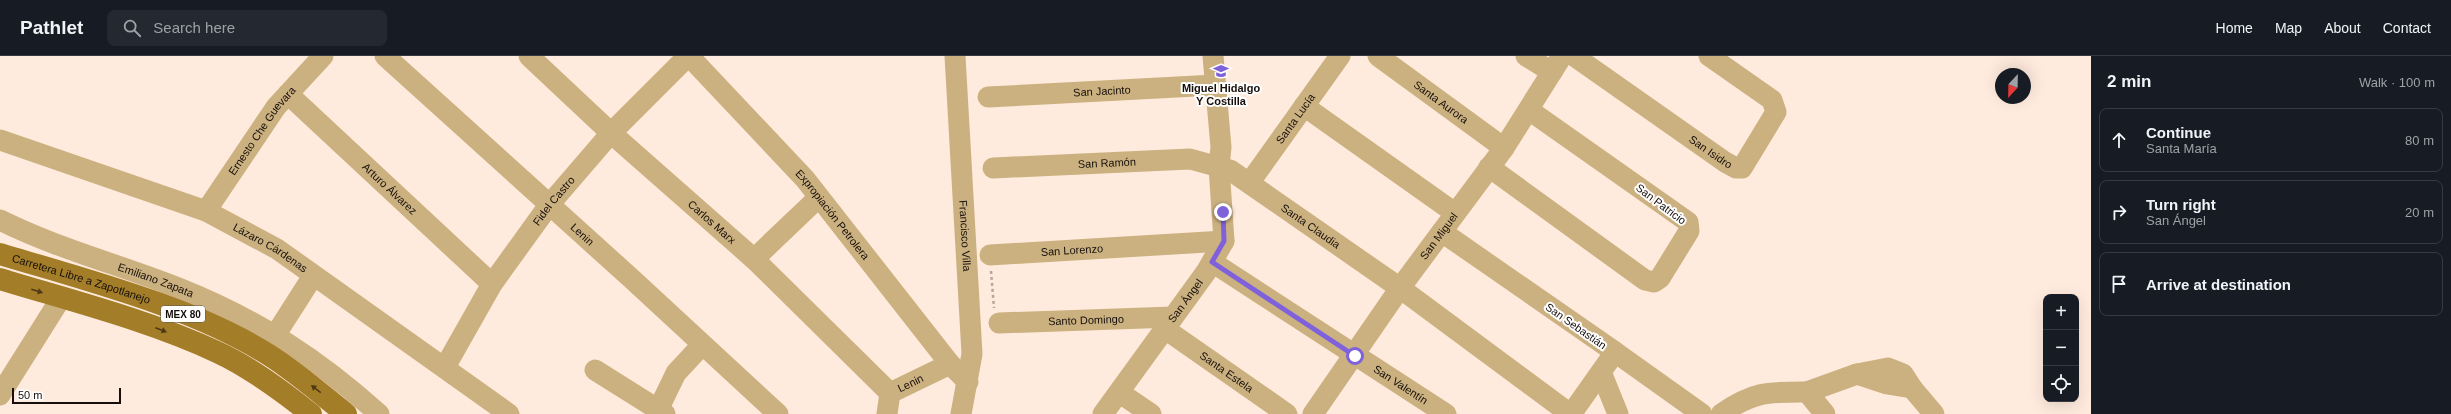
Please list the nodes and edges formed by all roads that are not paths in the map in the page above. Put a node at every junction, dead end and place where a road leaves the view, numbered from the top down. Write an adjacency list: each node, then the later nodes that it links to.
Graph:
1 (323, 56): 14 (street, Ernesto Che Guevara)
2 (385, 56): 26 (street, Lenin)
3 (528, 56): 18 (street, Carlos Marx)
4 (689, 56): 18 (street, Fidel Castro); 25 (street, Expropiación Petrolera)
5 (955, 56): 51 (street, Francisco Villa)
6 (1213, 56): 13 (street)
7 (1340, 56): 16 (street, Santa Lucía)
8 (1378, 56): 20 (street, Santa Aurora)
9 (1526, 56): 12 (street)
10 (1574, 56): 11 (street, San Isidro)
11 (1709, 56)
12 (1557, 64): 17 (street, San Miguel)
13 (1215, 85): 15 (street, San Jacinto); 21 (street)
14 (288, 94): 27 (street, Ernesto Che Guevara); 38 (street, Arturo Álvarez)
15 (988, 97)
16 (1304, 106): 24 (street, Santa Lucía); 28 (street)
17 (1529, 110): 20 (street, San Miguel); 22 (street, San Patricio)
18 (611, 132): 26 (street, Fidel Castro); 34 (street, Carlos Marx)
19 (0, 140): 27 (street, Lázaro Cárdenas)
20 (1504, 148): 22 (street, San Miguel)
21 (1220, 157): 23 (street, San Ramón); 24 (street, Santa Claudia); 31 (street)
22 (1489, 167): 28 (street, San Miguel)
23 (993, 168)
24 (1250, 182): 39 (street, Santa Claudia)
25 (818, 198): 34 (street); 47 (street, Expropiación Petrolera)
26 (549, 206): 38 (street, Fidel Castro); 44 (street, Lenin)
27 (206, 211): 36 (street, Lázaro Cárdenas)
28 (1455, 213): 30 (street, San Miguel)
29 (0, 220): 43 (street, Emiliano Zapata)
30 (1442, 232): 39 (street, San Miguel); 45 (street, San Sebastián)
31 (1224, 241): 33 (street, San Lorenzo); 35 (street, San Ángel)
32 (0, 254): 59 (main road, Carretera Libre a Zapotlanejo / MEX 80, one-way to 32)
33 (990, 255)
34 (754, 259): 53 (street, Carlos Marx)
35 (1212, 262): 42 (street, San Ángel); 46 (street, San Valentín)
36 (313, 276): 43 (street); 48 (street, Lázaro Cárdenas)
37 (0, 279): 40 (main road, Carretera Libre a Zapotlanejo / MEX 80, one-way to 40)
38 (492, 284): 48 (street, Fidel Castro)
39 (1400, 288): 46 (street, San Miguel); 50 (street, San Sebastián)
40 (61, 298): 55 (street); 58 (main road, Carretera Libre a Zapotlanejo / MEX 80, one-way to 58)
41 (999, 323): 42 (street, Santo Domingo)
42 (1169, 323): 54 (street, San Ángel); 67 (street, Santa Estela)
43 (276, 334): 60 (street, Emiliano Zapata)
44 (702, 345): 56 (street); 62 (street, Lenin)
45 (1615, 352): 50 (street, San Sebastián); 70 (street)
46 (1355, 356): 57 (street, San Miguel); 68 (street, San Valentín)
47 (950, 364): 51 (street, Expropiación Petrolera); 53 (street, Lenin)
48 (445, 366): 61 (street, Lázaro Cárdenas)
49 (594, 370): 56 (street)
50 (1601, 372): 69 (street)
51 (968, 382): 64 (street, Francisco Villa)
52 (1807, 392): 71 (street); 72 (street); 73 (street)
53 (890, 393): 63 (street, Lenin)
54 (1120, 393): 65 (street, San Ángel); 66 (street)
55 (0, 395)
56 (662, 411)
57 (1318, 412)
58 (311, 414)
59 (346, 414)
60 (379, 414)
61 (510, 414)
62 (778, 414)
63 (887, 414)
64 (961, 414)
65 (1103, 414)
66 (1151, 414)
67 (1287, 414)
68 (1446, 414)
69 (1618, 414)
70 (1702, 414)
71 (1721, 414)
72 (1825, 414)
73 (1934, 414)

